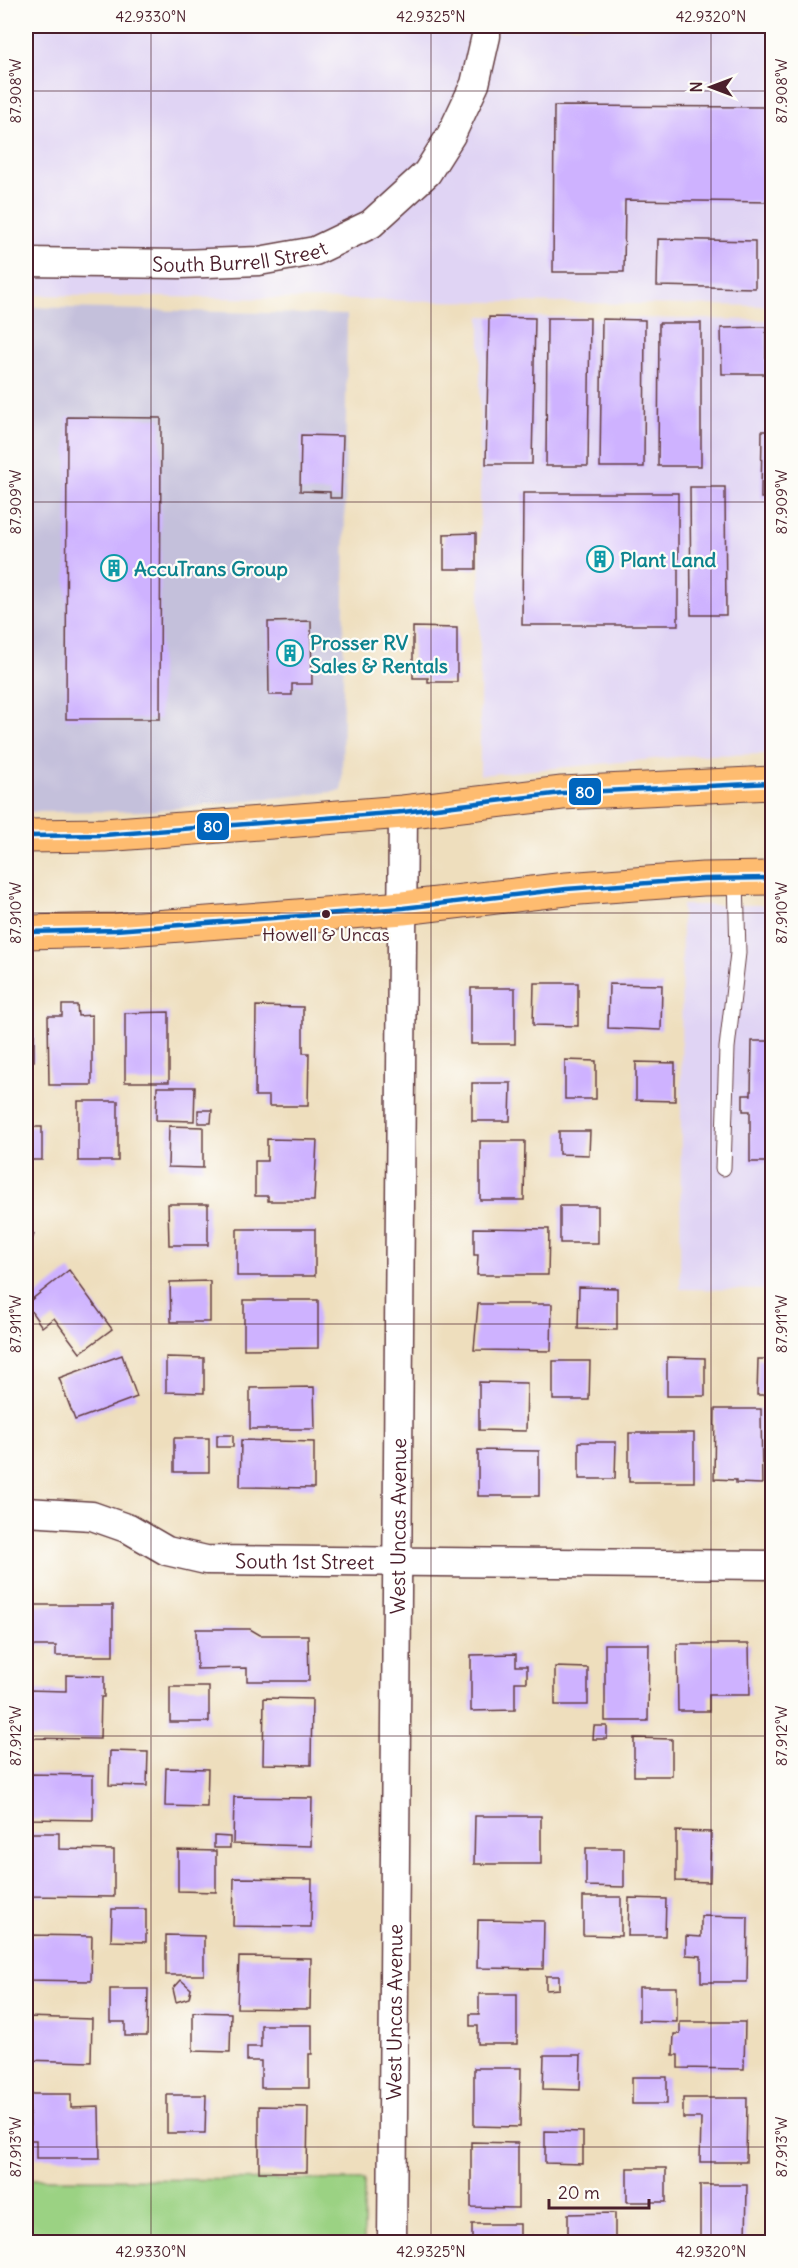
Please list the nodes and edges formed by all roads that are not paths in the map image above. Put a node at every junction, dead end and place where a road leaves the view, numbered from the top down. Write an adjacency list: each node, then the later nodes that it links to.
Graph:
1 (486, 26): 2 (street, South Burrell Street)
2 (26, 262)
3 (772, 783): 4 (main road)
4 (402, 812): 5 (main road); 8 (street, West Uncas Avenue)
5 (26, 836)
6 (772, 878): 7 (main road)
7 (736, 879): 8 (main road); 10 (lane)
8 (402, 908): 9 (main road); 12 (street, West Uncas Avenue)
9 (26, 932)
10 (723, 1168)
11 (26, 1512): 12 (street, South 1st Street)
12 (397, 1560): 13 (street, South 1st Street); 14 (street, West Uncas Avenue)
13 (772, 1565)
14 (392, 2242)

